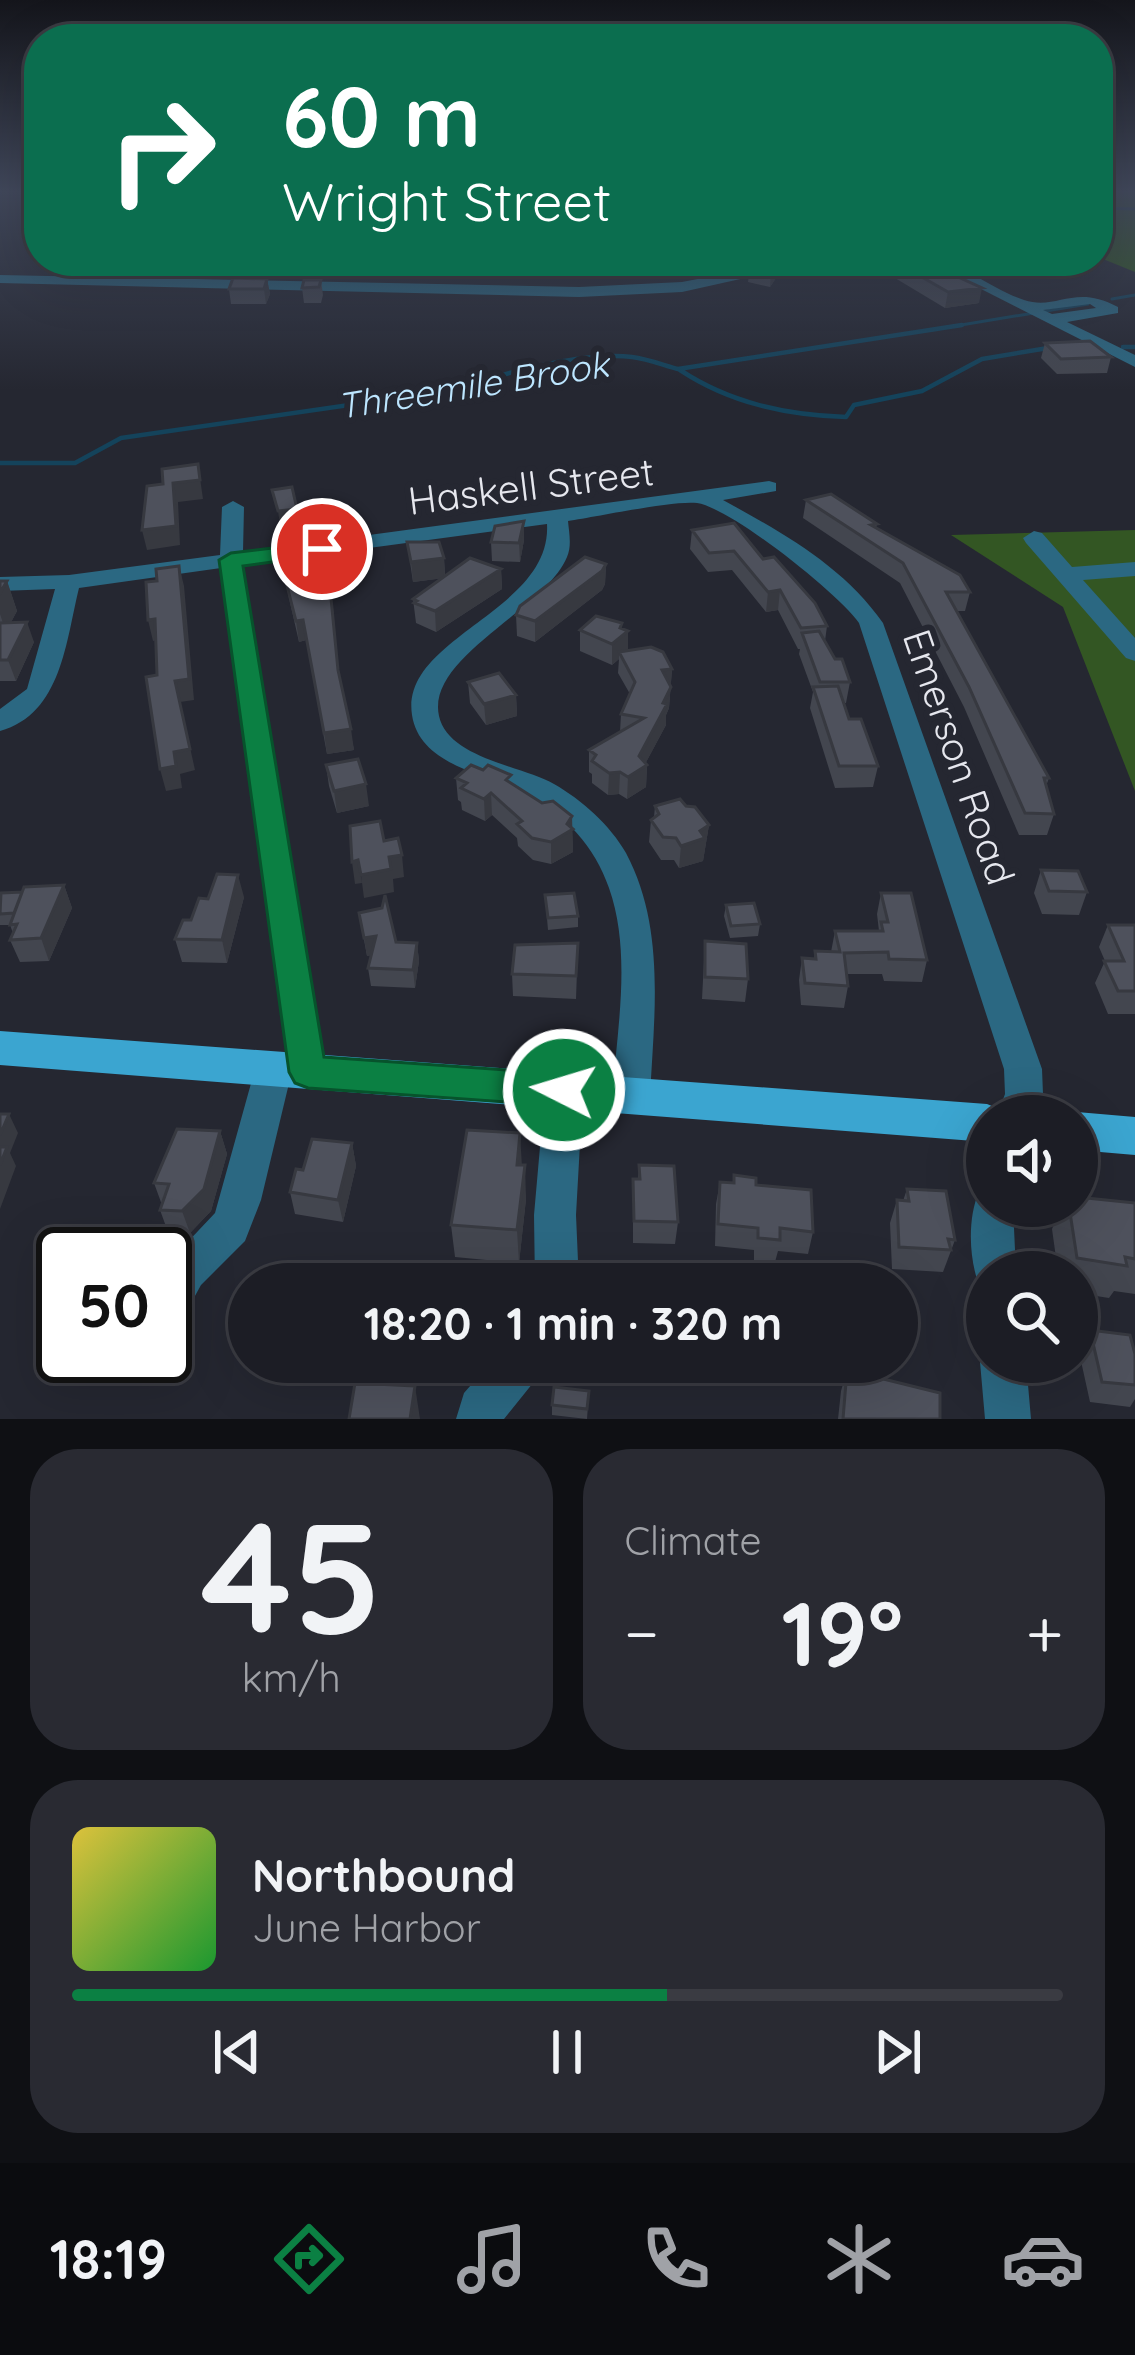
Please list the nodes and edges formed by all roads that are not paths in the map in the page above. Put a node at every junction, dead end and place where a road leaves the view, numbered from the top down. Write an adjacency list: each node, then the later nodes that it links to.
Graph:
1 (170, 276): 7 (street)
2 (705, 276): 6 (street)
3 (739, 276): 6 (street)
4 (984, 276): 8 (street)
5 (0, 279): 7 (street)
6 (714, 281): 7 (street)
7 (170, 286)
8 (1042, 313): 10 (street); 10 (street); 11 (street)
9 (1131, 314): 10 (street)
10 (1112, 319): 11 (street)
11 (1077, 332): 12 (street)
12 (1135, 362)
13 (769, 488): 14 (street, Haskell Street)
14 (706, 500): 16 (street, Haskell Street); 30 (street, Emerson Road)
15 (233, 507): 18 (street)
16 (557, 519): 18 (street, Haskell Street); 31 (street)
17 (1034, 538): 20 (street)
18 (231, 560): 21 (street, Haskell Street); 28 (street)
19 (1135, 569): 20 (street)
20 (1064, 574): 24 (street)
21 (69, 582): 22 (street, Haskell Street); 26 (street)
22 (0, 584)
23 (1135, 617): 24 (street)
24 (1106, 620): 25 (street)
25 (1135, 653)
26 (0, 722)
27 (0, 1048): 28 (main road)
28 (291, 1070): 29 (main road); 36 (street)
29 (564, 1090): 31 (main road); 35 (street)
30 (1024, 1095)
31 (631, 1097): 32 (main road)
32 (966, 1121)
33 (1098, 1133): 34 (main road)
34 (1135, 1136)
35 (556, 1263)
36 (192, 1264)
37 (504, 1383): 39 (street)
38 (1005, 1383): 40 (street)
39 (479, 1419)
40 (1008, 1419)

